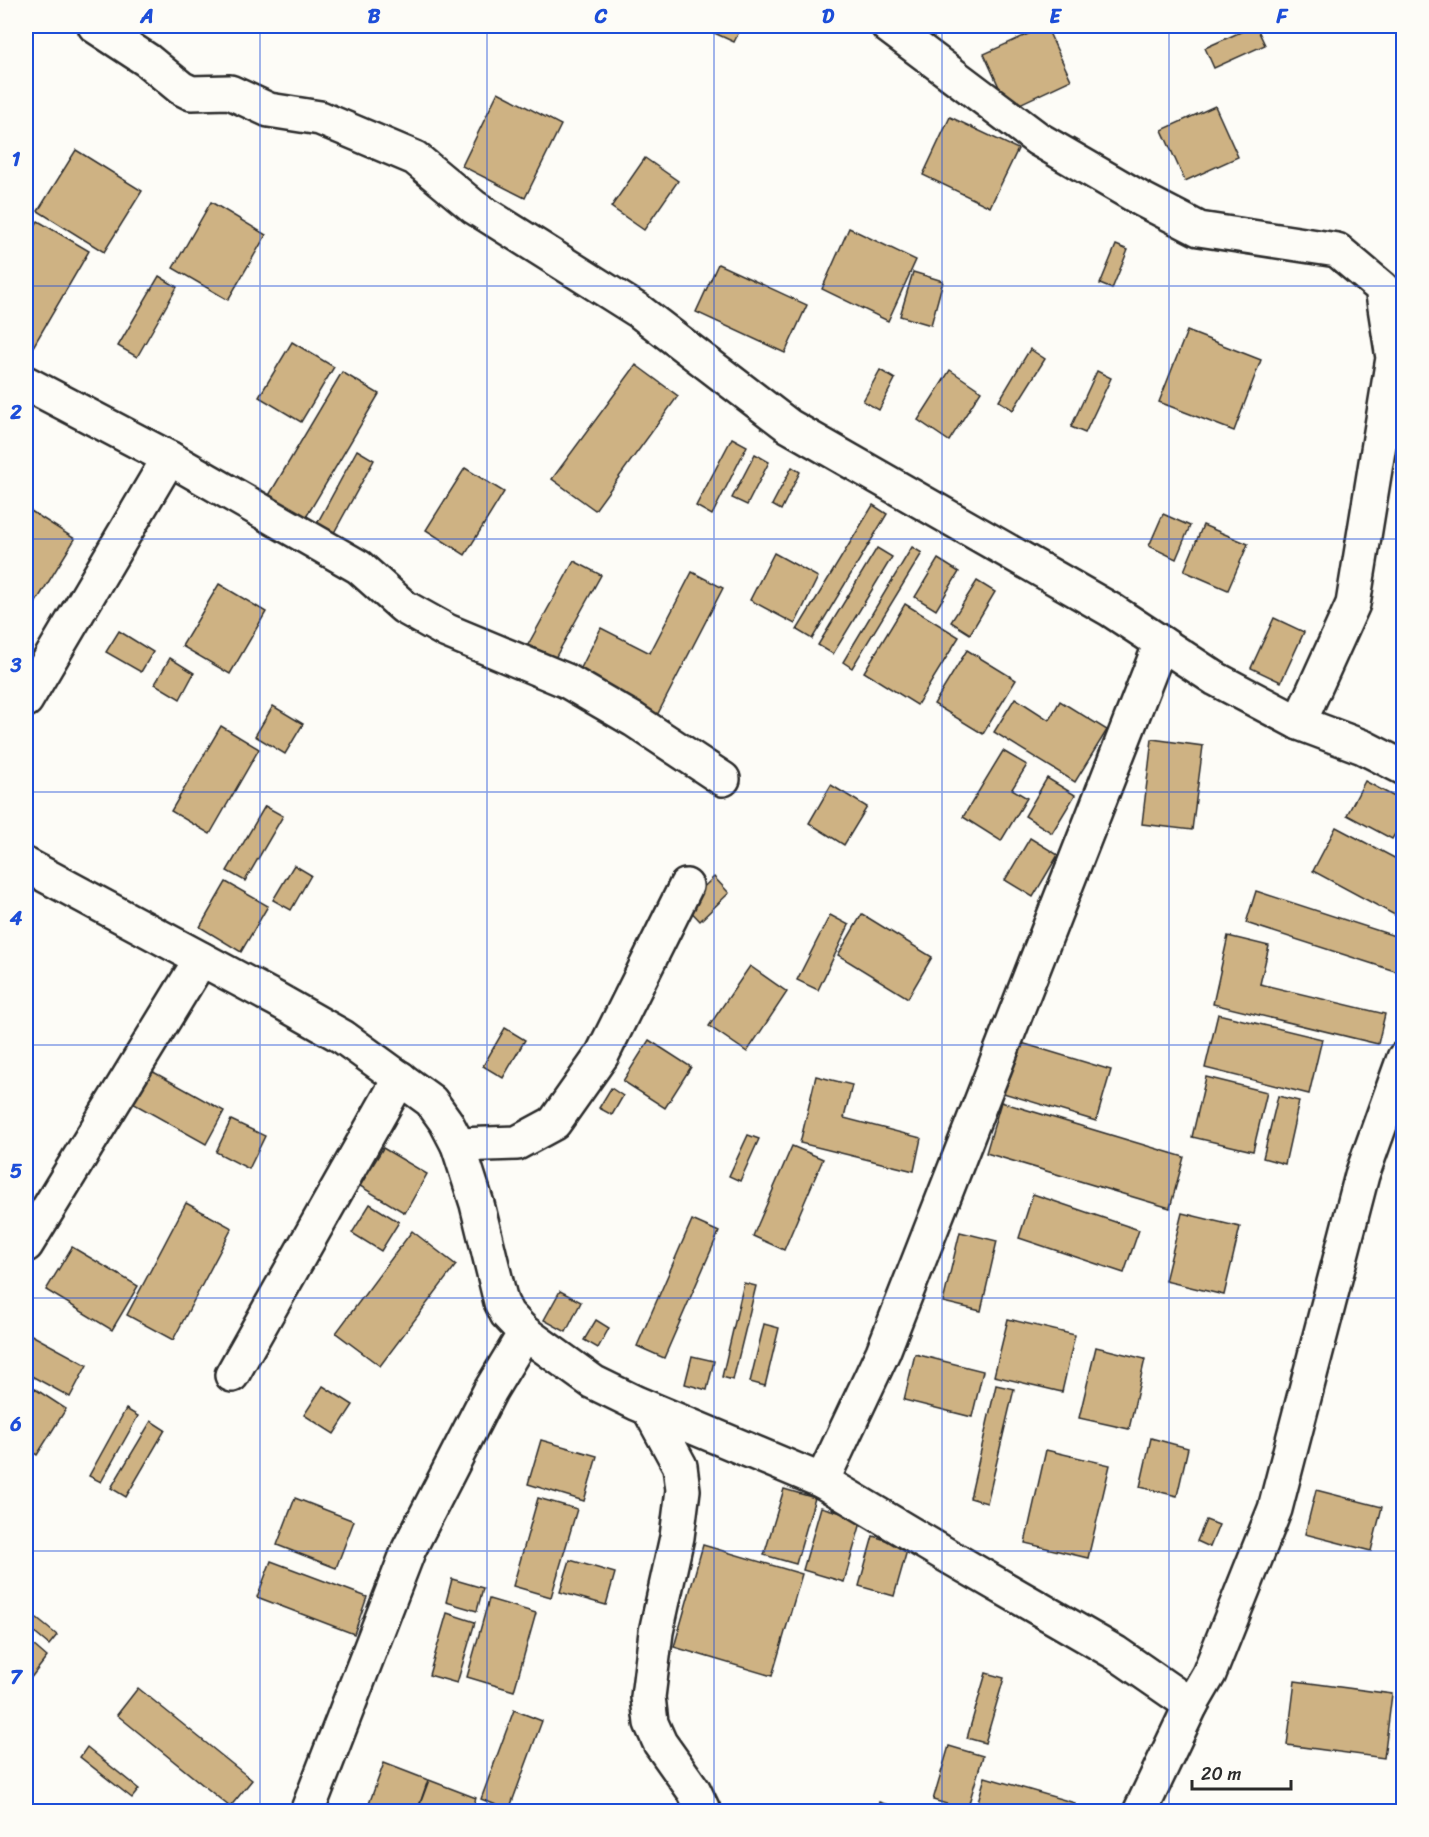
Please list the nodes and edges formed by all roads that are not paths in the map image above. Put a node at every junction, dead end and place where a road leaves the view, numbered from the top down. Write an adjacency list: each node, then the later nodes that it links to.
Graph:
1 (95, 26): 5 (street)
2 (888, 26): 7 (street)
3 (26, 383): 4 (street)
4 (169, 458): 6 (street); 9 (street)
5 (1161, 643): 7 (street); 20 (street)
6 (26, 700)
7 (1299, 723): 8 (street)
8 (1404, 768)
9 (723, 779)
10 (26, 865): 12 (street)
11 (686, 886): 15 (street)
12 (201, 959): 14 (street); 16 (street)
13 (1404, 1058): 21 (street)
14 (400, 1078): 15 (street); 18 (street)
15 (458, 1145): 17 (street)
16 (26, 1245)
17 (525, 1333): 19 (street); 22 (street)
18 (232, 1375)
19 (650, 1409): 20 (street); 23 (street)
20 (822, 1481): 21 (street)
21 (1191, 1705): 24 (street)
22 (307, 1812)
23 (704, 1812)
24 (1140, 1812)

